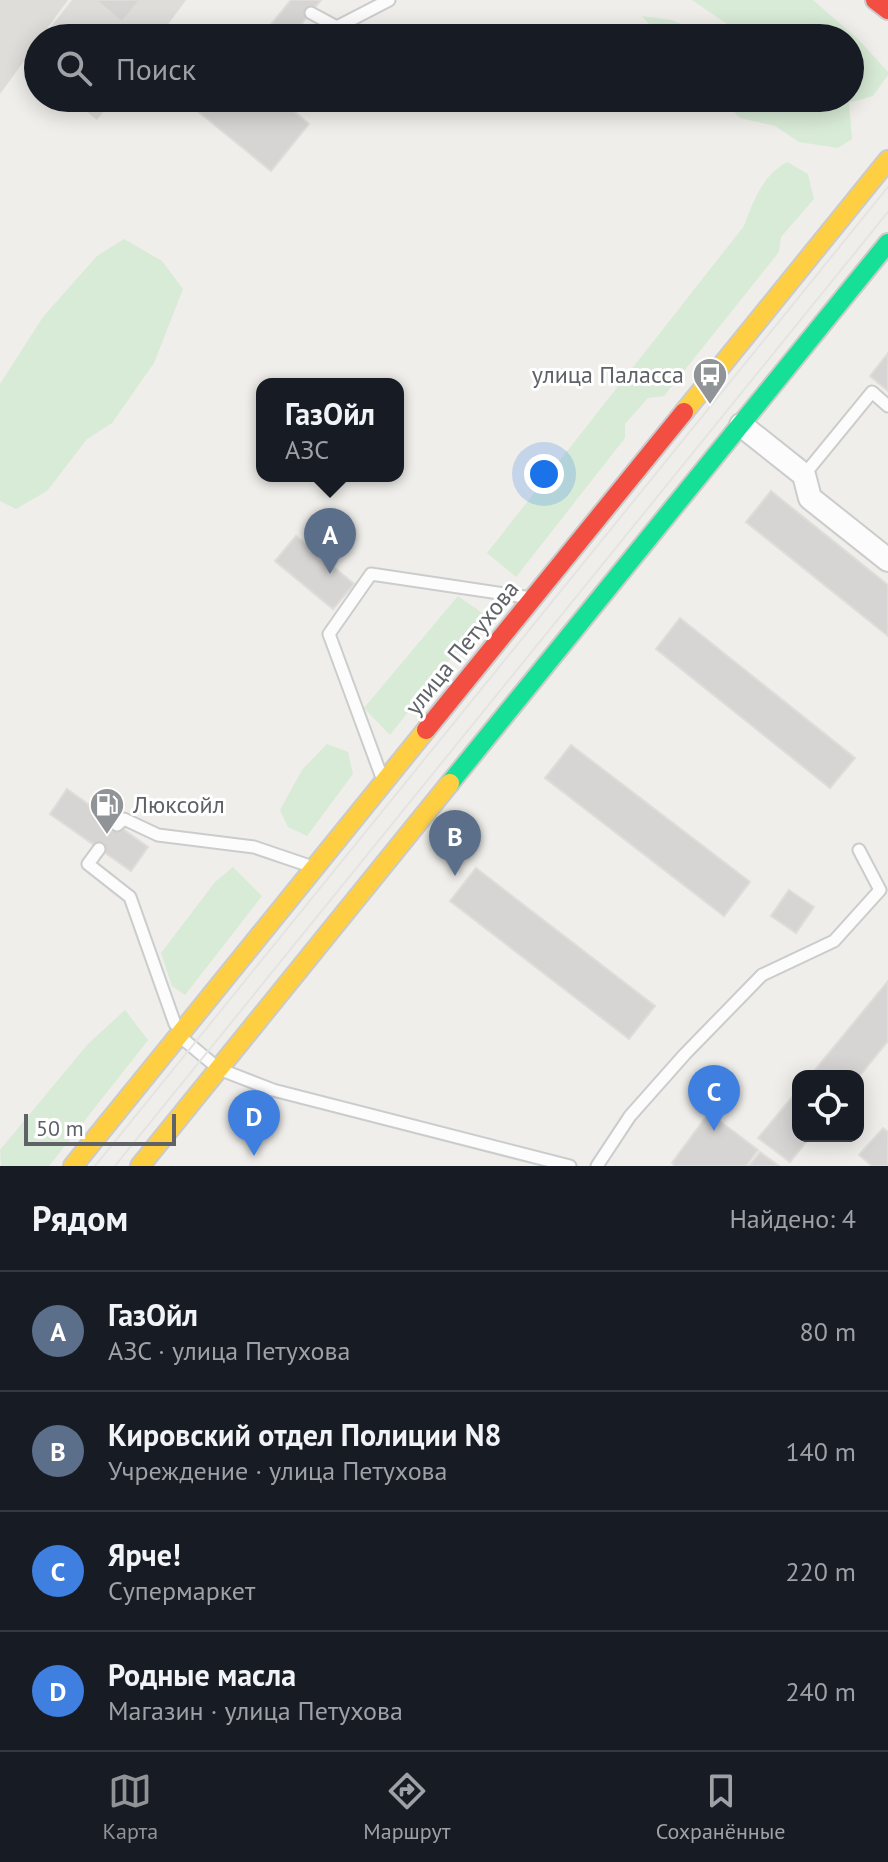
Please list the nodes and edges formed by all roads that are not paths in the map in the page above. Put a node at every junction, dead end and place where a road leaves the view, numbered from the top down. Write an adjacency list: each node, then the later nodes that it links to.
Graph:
1 (389, 0): 6 (lane)
2 (875, 0): 3 (main road)
3 (888, 10)
4 (311, 13): 5 (lane)
5 (331, 24)
6 (343, 24)
7 (888, 160): 13 (main road, улица Петухова)
8 (888, 243): 10 (main road)
9 (888, 406): 11 (lane)
10 (741, 425): 11 (street); 20 (main road)
11 (804, 475): 12 (street)
12 (888, 560)
13 (533, 598): 14 (main road, улица Петухова); 14 (lane)
14 (384, 783): 18 (main road, улица Петухова)
15 (117, 825): 18 (lane)
16 (99, 849): 19 (lane)
17 (859, 850): 24 (lane)
18 (315, 868): 19 (main road, улица Петухова)
19 (179, 1036): 20 (lane); 21 (main road, улица Петухова)
20 (219, 1069): 22 (main road); 23 (lane)
21 (73, 1166)
22 (140, 1166)
23 (570, 1166)
24 (597, 1166)

